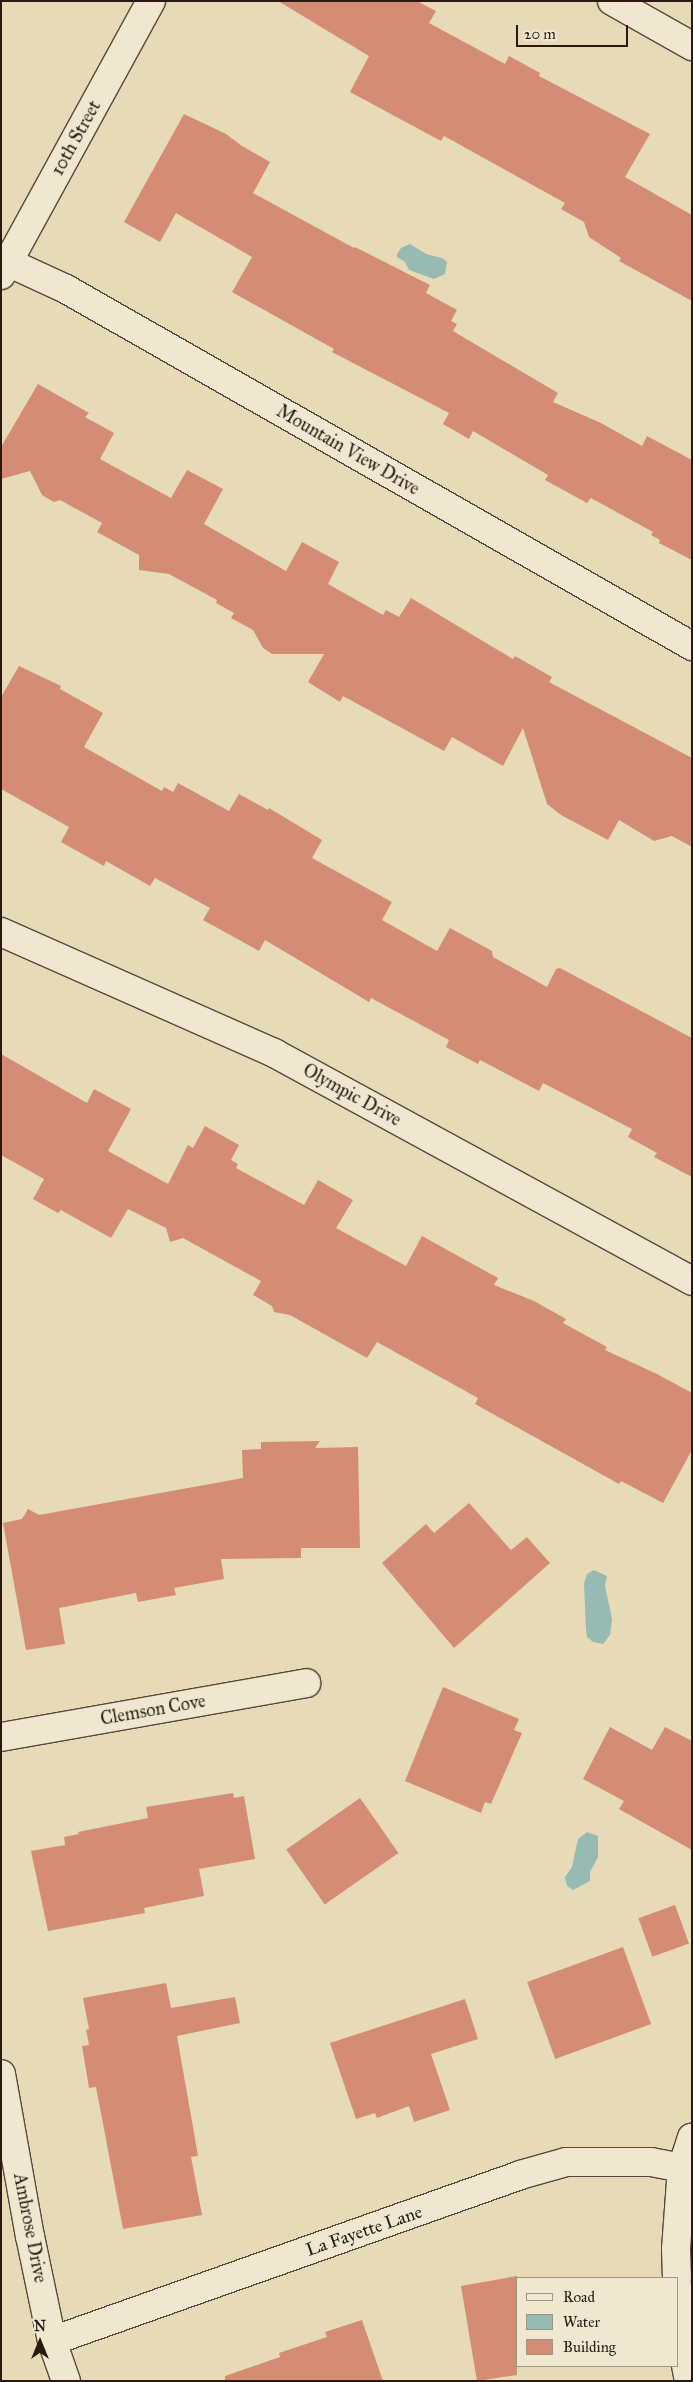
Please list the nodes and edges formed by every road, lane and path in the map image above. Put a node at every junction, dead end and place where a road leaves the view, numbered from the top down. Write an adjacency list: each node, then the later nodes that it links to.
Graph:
1 (151, 1): 4 (street, 10th Street)
2 (612, 1): 3 (street)
3 (692, 46)
4 (4, 265): 5 (street, Mountain View Drive)
5 (692, 646)
6 (1, 932): 7 (street, Olympic Drive)
7 (692, 1281)
8 (306, 1683): 9 (street, Clemson Cove)
9 (1, 1738)
10 (1, 2074): 15 (street, Ambrose Drive)
11 (692, 2138): 12 (street)
12 (682, 2168): 13 (street); 15 (street, La Fayette Lane)
13 (677, 2277)
14 (678, 2324): 17 (street)
15 (52, 2341): 16 (street, Ambrose Drive)
16 (66, 2381)
17 (689, 2381)

